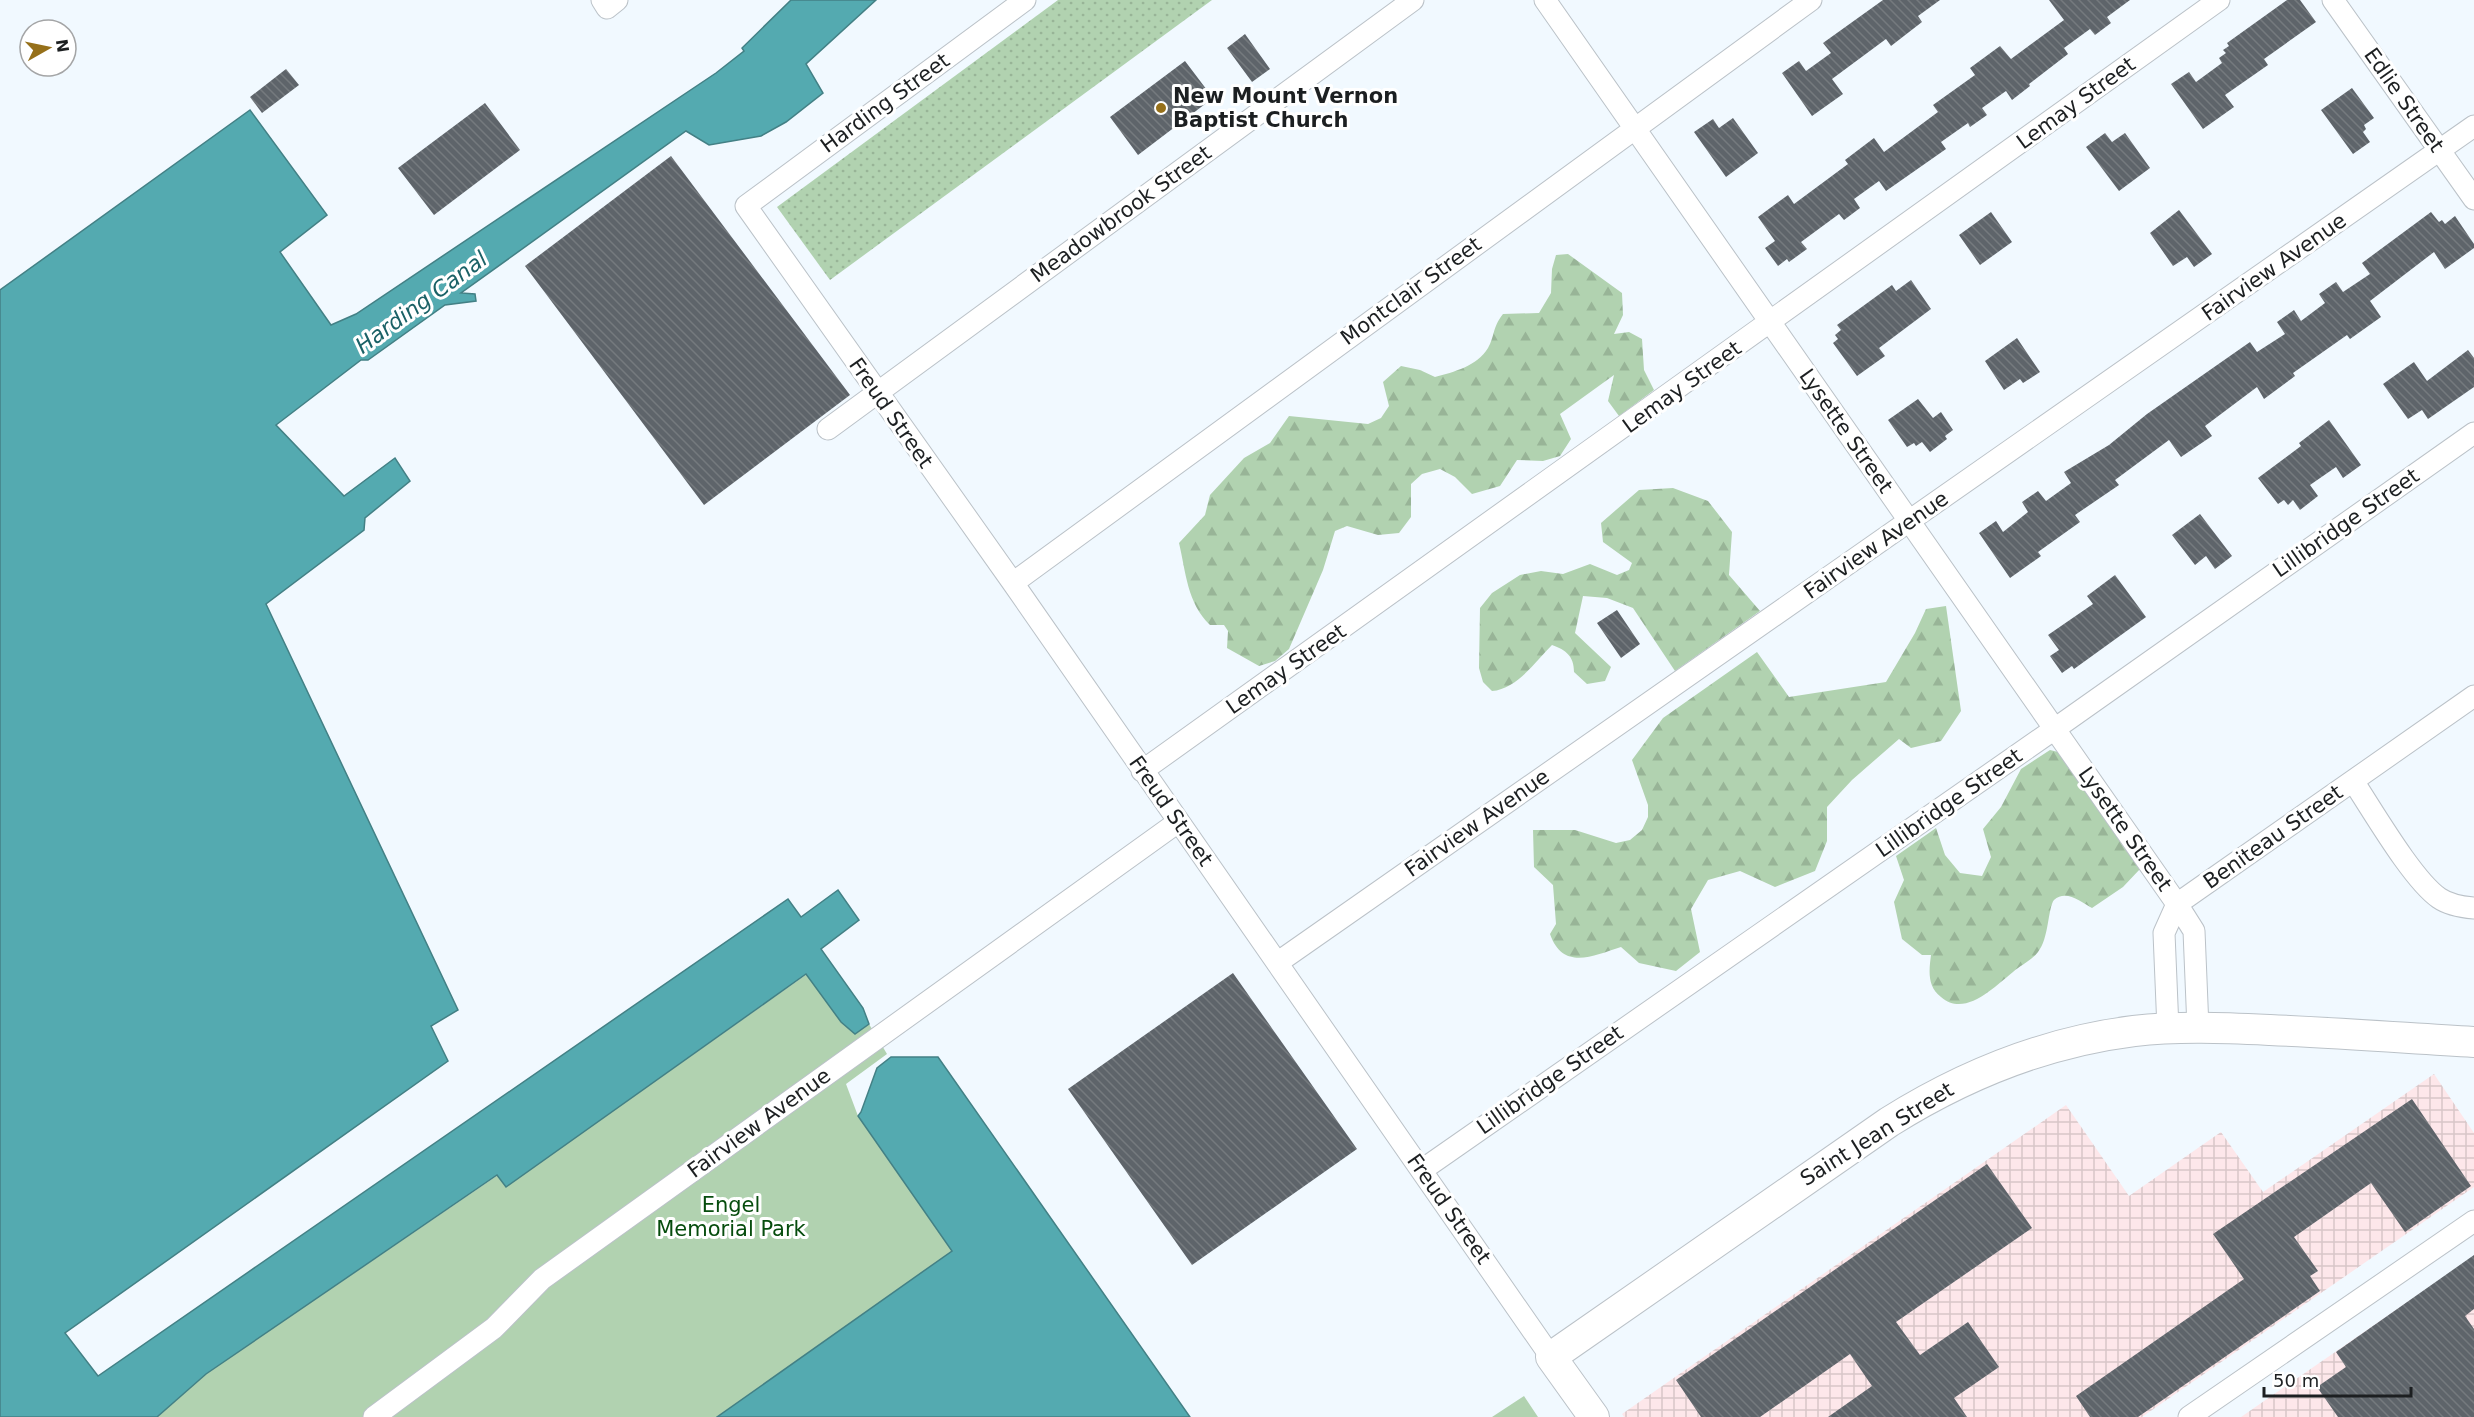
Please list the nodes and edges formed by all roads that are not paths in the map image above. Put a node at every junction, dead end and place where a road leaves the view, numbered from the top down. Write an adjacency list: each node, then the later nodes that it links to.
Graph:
1 (1025, 0): 11 (street, Harding Street)
2 (1413, 0): 13 (street, Meadowbrook Street)
3 (1545, 0): 8 (street, Lysette Street)
4 (1811, 0): 8 (street, Montclair Street)
5 (2219, 0): 12 (street, Lemay Street)
6 (2333, 0): 9 (street, Edlie Street)
7 (2474, 126): 9 (street, Fairview Avenue)
8 (1636, 129): 12 (street, Lysette Street); 17 (street, Montclair Street)
9 (2440, 151): 10 (street, Edlie Street); 16 (street, Fairview Avenue)
10 (2474, 199)
11 (746, 206): 13 (street, Freud Street)
12 (1771, 322): 16 (street, Lysette Street); 20 (street, Lemay Street)
13 (877, 393): 14 (street, Meadowbrook Street); 17 (street, Freud Street)
14 (828, 429)
15 (2474, 433): 19 (street, Lillibridge Street)
16 (1910, 522): 19 (street, Lysette Street); 25 (street, Fairview Avenue)
17 (1013, 583): 20 (street, Freud Street)
18 (2474, 696): 21 (street, Beniteau Street)
19 (2056, 728): 23 (street, Lysette Street); 29 (street, Lillibridge Street)
20 (1142, 771): 22 (street, Freud Street)
21 (2353, 782): 23 (street, Beniteau Street); 24 (street)
22 (1178, 822): 25 (street, Freud Street); 32 (street, Fairview Avenue)
23 (2177, 904): 26 (street); 27 (street, Lysette Street)
24 (2474, 908)
25 (1277, 963): 29 (street, Freud Street)
26 (2198, 1028): 27 (street, Saint Jean Street); 28 (street, Saint Jean Street)
27 (2168, 1029): 31 (street, Saint Jean Street)
28 (2474, 1042)
29 (1422, 1170): 31 (street, Freud Street)
30 (2474, 1221): 34 (street)
31 (1551, 1357): 33 (street, Freud Street)
32 (374, 1417)
33 (1594, 1417)
34 (2189, 1417)

